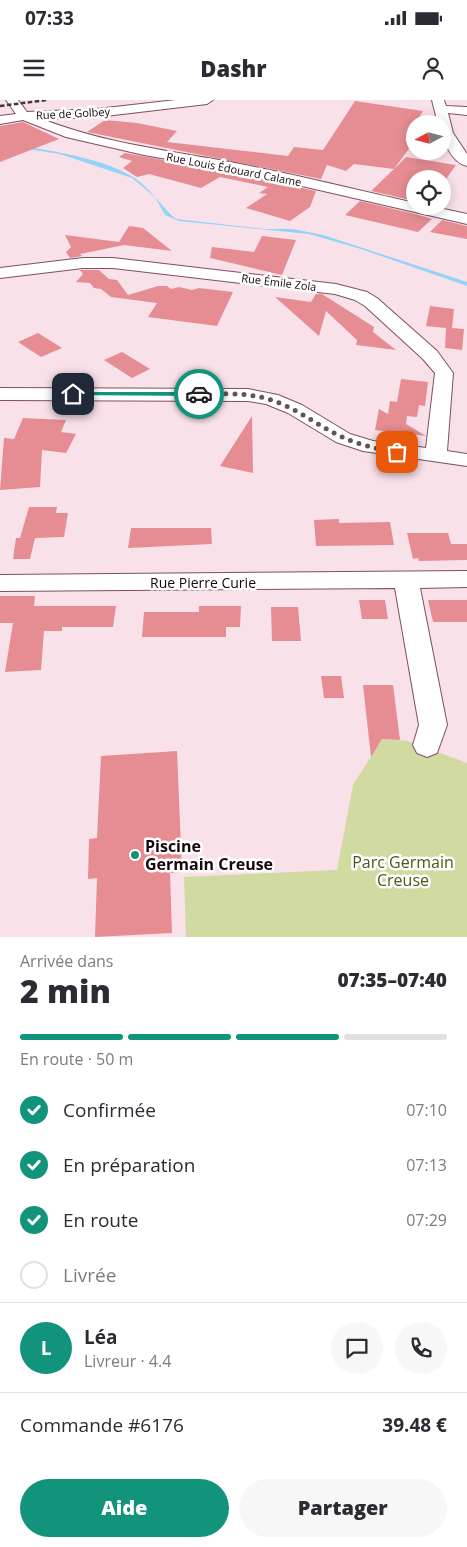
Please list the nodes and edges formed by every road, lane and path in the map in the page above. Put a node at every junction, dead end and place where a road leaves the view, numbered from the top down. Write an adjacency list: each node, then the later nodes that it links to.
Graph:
1 (12, 100): 5 (street)
2 (206, 100): 5 (street, Rue de Golbey)
3 (440, 104): 4 (street); 7 (street)
4 (467, 111)
5 (24, 116): 6 (street, Rue de Golbey); 8 (street, Rue Louis Édouard Calame)
6 (0, 120)
7 (467, 162)
8 (467, 219)
9 (0, 273): 11 (street, Rue Émile Zola)
10 (0, 394): 11 (street)
11 (436, 456): 12 (street)
12 (467, 460)
13 (406, 580): 14 (street, Rue Pierre Curie); 15 (street, Rue Pierre Curie); 16 (street)
14 (467, 580)
15 (0, 583)
16 (427, 745)

